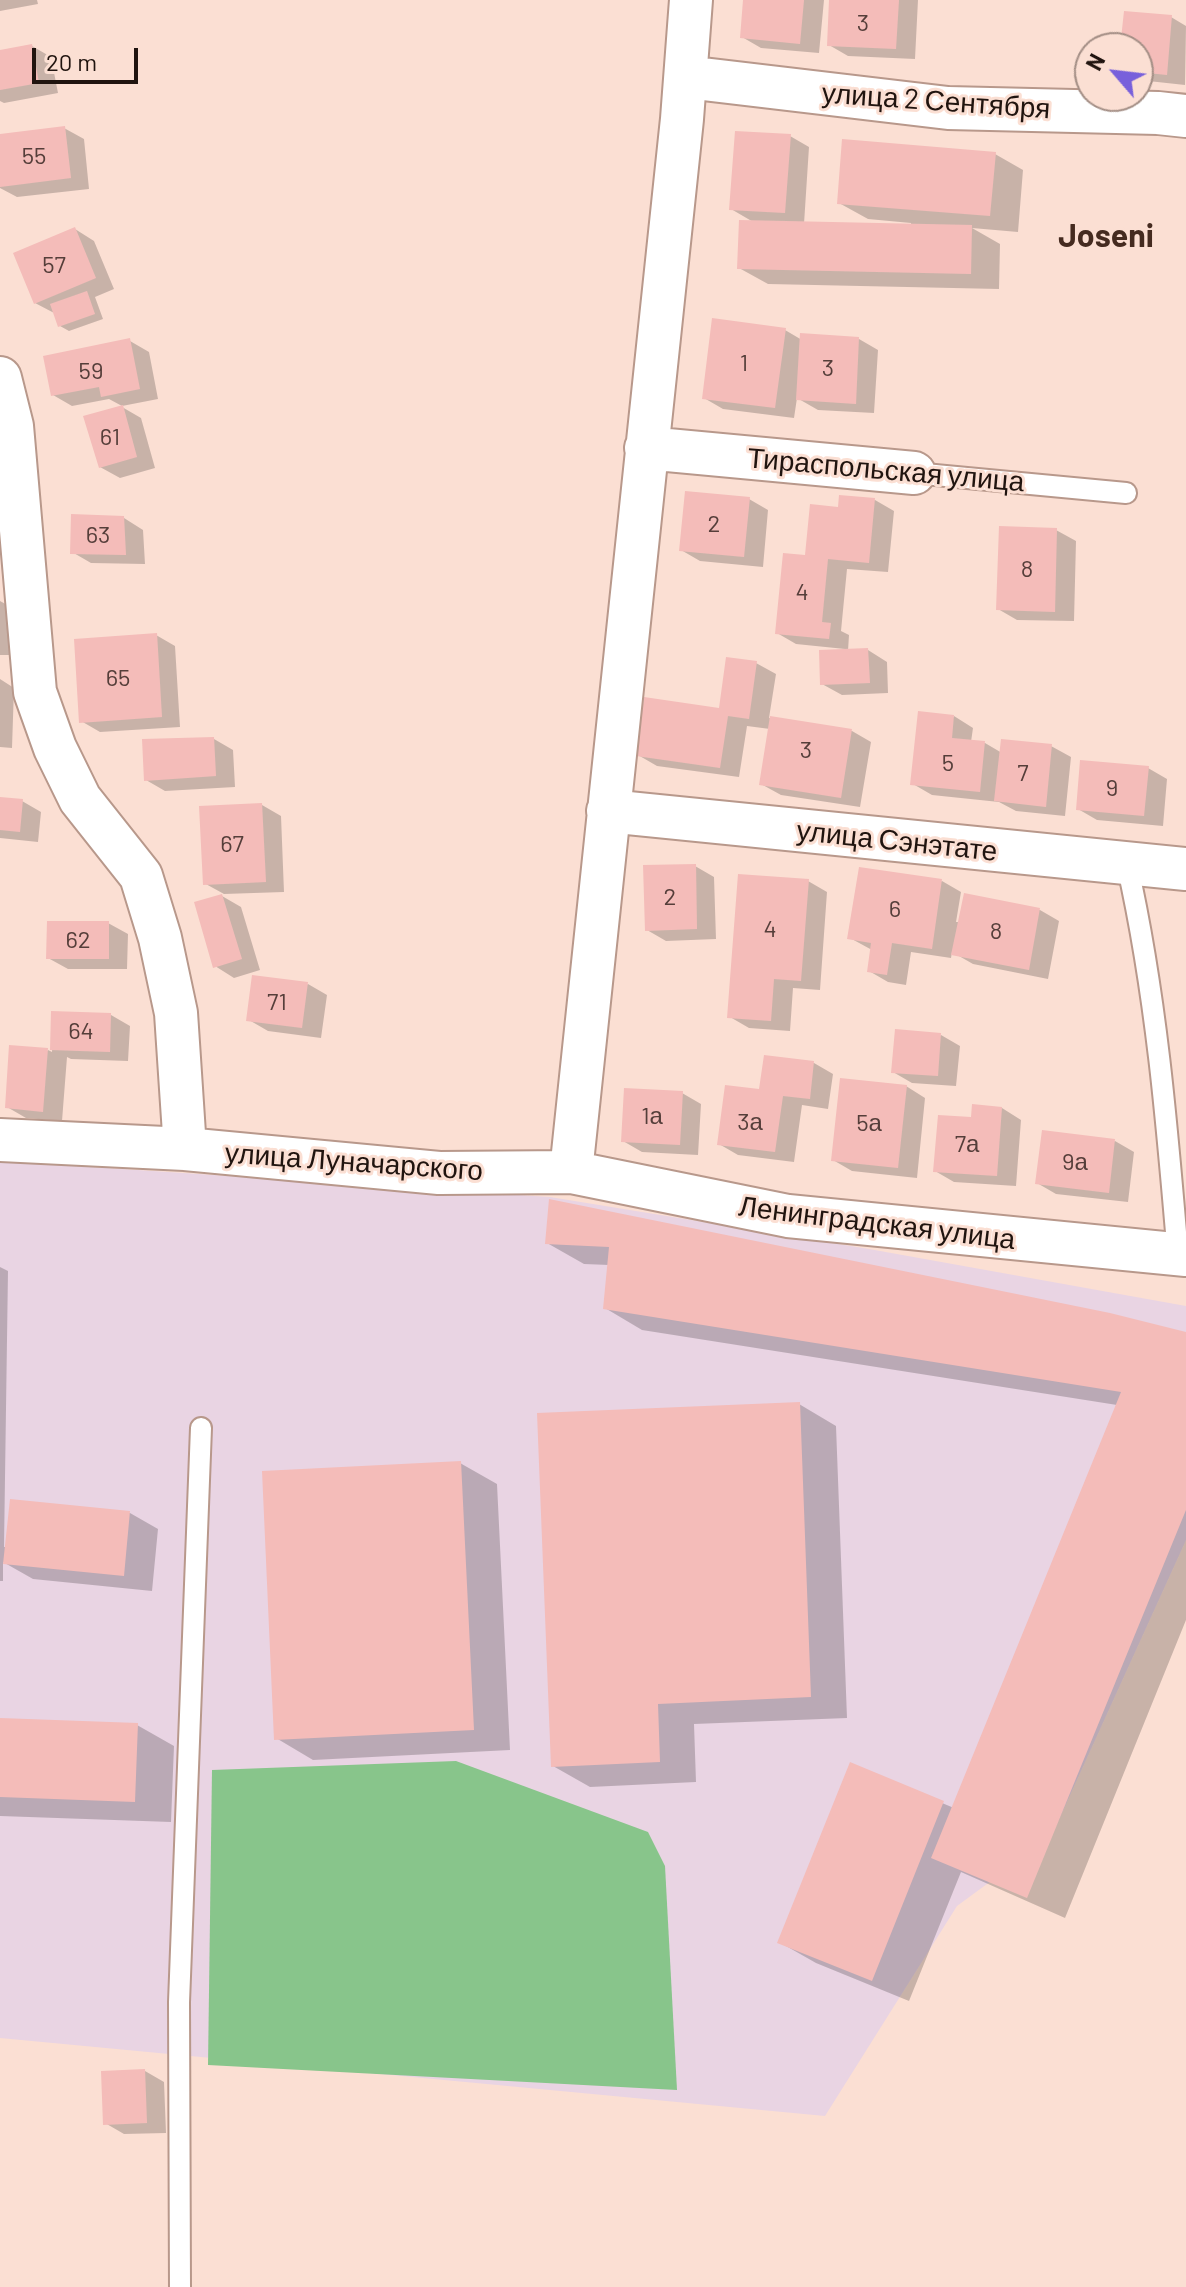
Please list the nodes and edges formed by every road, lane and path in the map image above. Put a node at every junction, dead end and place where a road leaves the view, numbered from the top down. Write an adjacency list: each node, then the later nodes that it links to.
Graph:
1 (691, 0): 2 (street)
2 (686, 77): 3 (street, улица 2 Сентября); 5 (street)
3 (1186, 116)
4 (0, 378): 12 (street, улица Луначарского)
5 (646, 448): 6 (street, Тираспольская улица); 8 (street)
6 (914, 473): 7 (lane, Тираспольская улица)
7 (1126, 493)
8 (608, 811): 9 (street, улица Сэнэтате); 13 (street)
9 (1127, 864): 10 (street, улица Сэнэтате); 14 (lane)
10 (1186, 869)
11 (0, 1140): 12 (street, улица Луначарского)
12 (185, 1149): 13 (street, улица Луначарского)
13 (571, 1172): 14 (street, Ленинградская улица)
14 (1182, 1255)
15 (201, 1428): 16 (lane)
16 (180, 2287)

